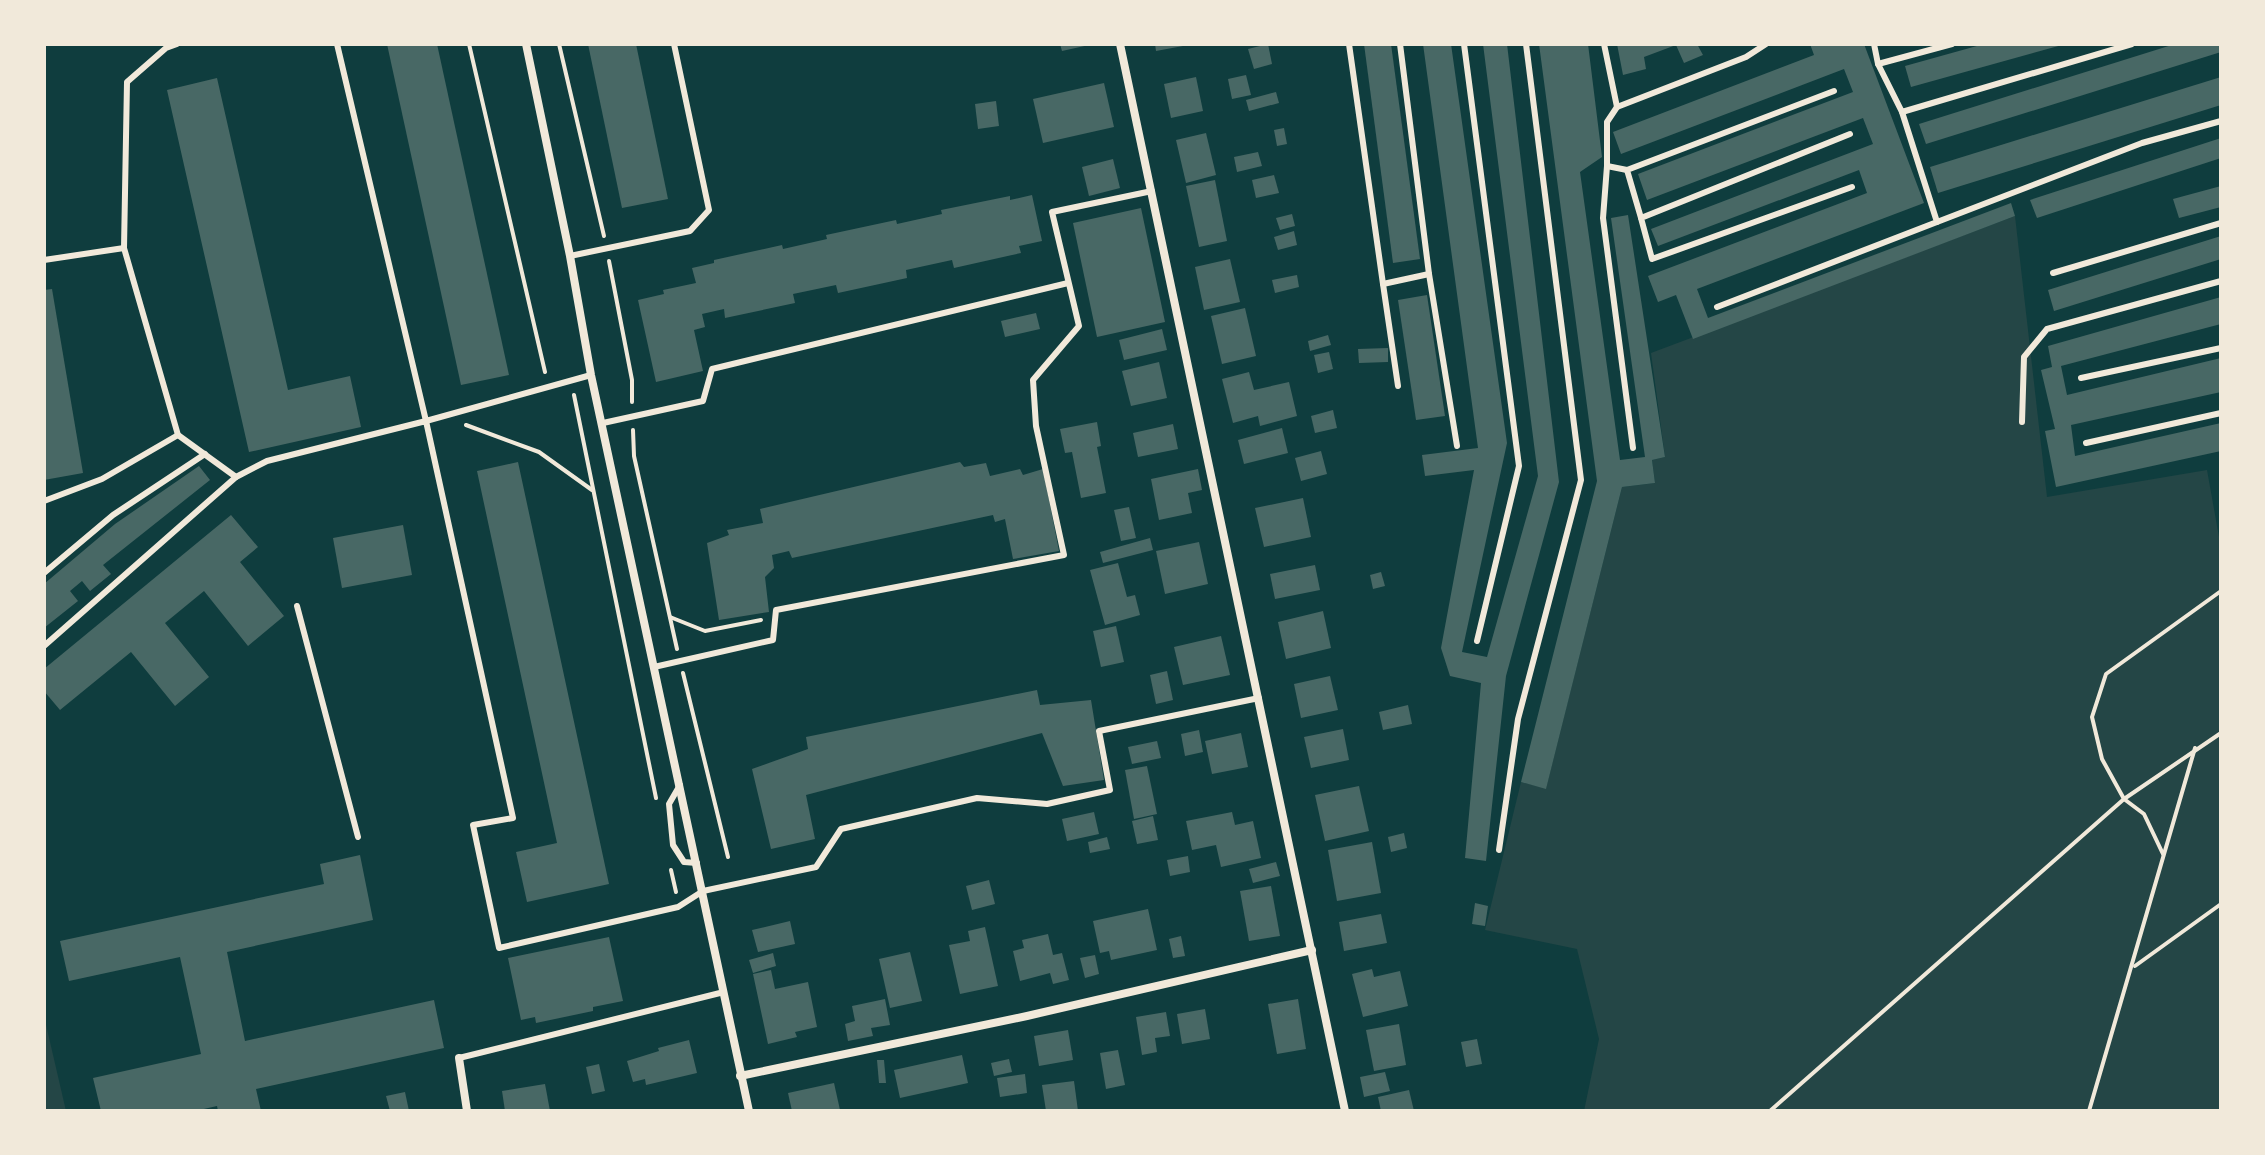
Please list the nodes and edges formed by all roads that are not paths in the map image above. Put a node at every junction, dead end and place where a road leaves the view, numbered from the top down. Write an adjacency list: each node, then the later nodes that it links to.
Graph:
1 (177, 44): 28 (lane)
2 (337, 44): 42 (lane)
3 (526, 44): 29 (street)
4 (674, 44): 29 (lane)
5 (1120, 44): 24 (street)
6 (1349, 44): 35 (lane)
7 (1400, 44): 32 (lane)
8 (1464, 44): 54 (lane)
9 (1526, 44): 60 (lane)
10 (1604, 44): 17 (lane)
11 (1766, 44): 17 (lane)
12 (1874, 44): 15 (lane)
13 (1952, 44): 15 (lane)
14 (2132, 44): 18 (lane)
15 (1878, 64): 18 (lane)
16 (1834, 91): 22 (lane)
17 (1617, 107): 21 (lane)
18 (1902, 112): 26 (lane)
19 (2221, 121): 26 (lane)
20 (1850, 134): 25 (lane)
21 (1607, 166): 22 (lane); 48 (lane)
22 (1627, 170): 25 (lane)
23 (1852, 187): 25 (lane)
24 (1152, 191): 34 (lane); 57 (street)
25 (1641, 218)
26 (1937, 222): 36 (lane)
27 (2221, 223): 31 (lane)
28 (124, 248): 30 (lane); 45 (lane)
29 (570, 256): 38 (street)
30 (44, 260)
31 (2053, 273)
32 (1429, 274): 35 (lane); 47 (lane)
33 (2221, 281): 43 (lane)
34 (1068, 283): 44 (lane); 56 (lane)
35 (1383, 284): 40 (lane)
36 (1717, 307)
37 (2221, 348): 39 (lane)
38 (591, 375): 42 (lane); 44 (street)
39 (2081, 378)
40 (1398, 386)
41 (2221, 413): 46 (lane)
42 (426, 421): 50 (lane); 62 (lane)
43 (2022, 422)
44 (603, 423): 56 (street)
45 (178, 435): 49 (lane); 51 (lane)
46 (2086, 443)
47 (1457, 446)
48 (1633, 448)
49 (205, 454): 50 (lane); 52 (lane)
50 (236, 477): 55 (lane)
51 (44, 501)
52 (44, 573)
53 (297, 606): 59 (lane)
54 (1477, 641)
55 (44, 646)
56 (654, 667): 58 (street)
57 (1259, 698): 62 (lane); 63 (street)
58 (680, 785): 61 (street); 61 (lane)
59 (358, 837)
60 (1499, 850)
61 (697, 863): 62 (street)
62 (703, 891): 64 (street)
63 (1312, 950): 66 (street); 69 (street)
64 (724, 992): 65 (lane); 66 (street)
65 (459, 1058): 67 (street)
66 (740, 1076): 68 (street)
67 (467, 1111)
68 (749, 1111)
69 (1345, 1111)

